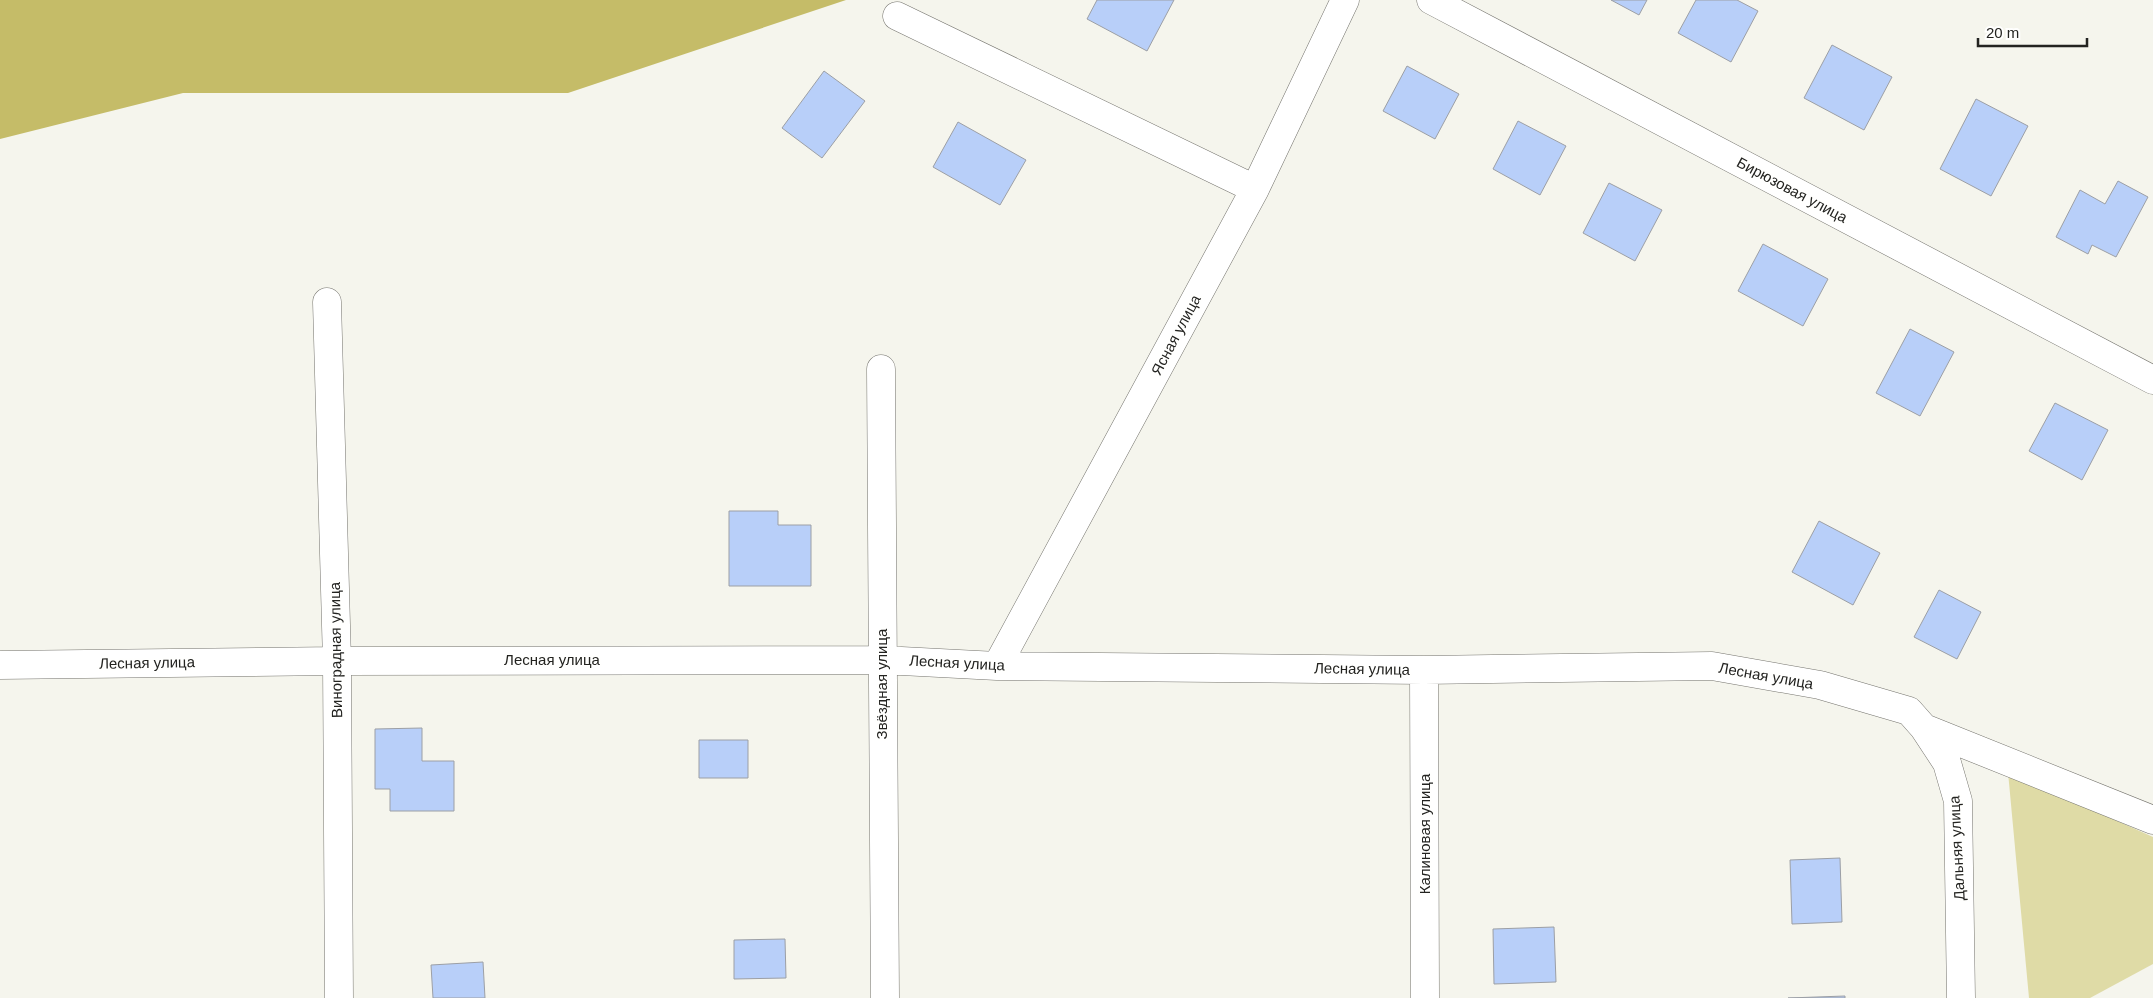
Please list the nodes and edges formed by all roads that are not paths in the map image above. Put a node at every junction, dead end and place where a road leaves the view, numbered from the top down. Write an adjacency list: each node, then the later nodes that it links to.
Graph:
1 (1345, 0): 4 (street, Ясная улица)
2 (1431, 0): 7 (street, Бирюзовая улица)
3 (896, 16): 4 (street)
4 (1256, 189): 11 (street, Ясная улица)
5 (327, 302): 9 (street, Виноградная улица)
6 (881, 369): 8 (street, Звёздная улица)
7 (2153, 380)
8 (882, 660): 9 (street, Лесная улица); 11 (street, Лесная улица); 16 (street, Звёздная улица)
9 (337, 661): 10 (street, Лесная улица); 15 (street, Виноградная улица)
10 (0, 665)
11 (997, 666): 12 (street, Лесная улица)
12 (1424, 670): 13 (street, Лесная улица); 17 (street, Калиновая улица)
13 (1916, 720): 14 (street, Лесная улица); 18 (street, Дальняя улица)
14 (2153, 820)
15 (339, 998)
16 (885, 998)
17 (1425, 998)
18 (1961, 998)

